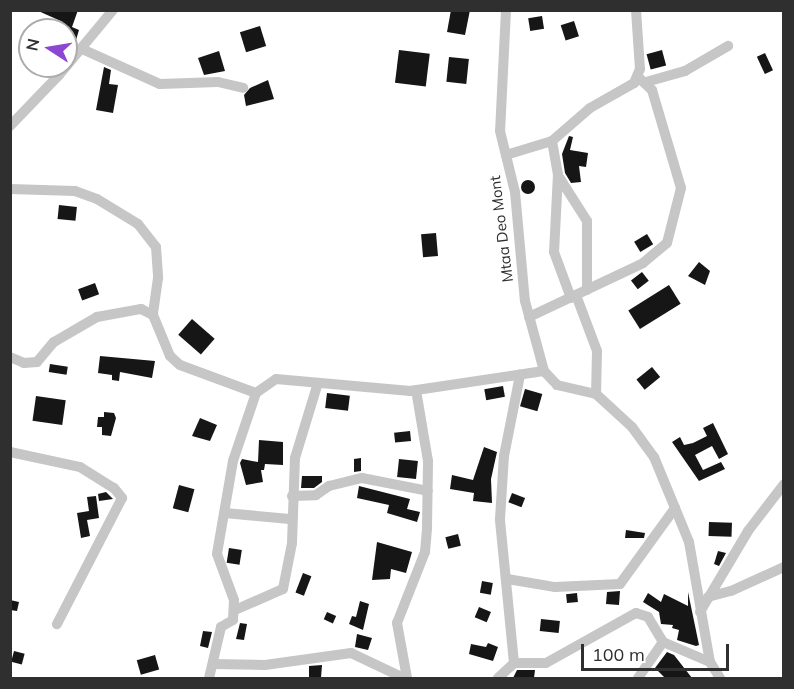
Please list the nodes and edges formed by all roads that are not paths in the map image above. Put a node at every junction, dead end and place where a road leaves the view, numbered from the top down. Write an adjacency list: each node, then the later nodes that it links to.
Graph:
1 (506, 10): 10 (street, Mtaa Deo Mont)
2 (636, 10): 6 (street)
3 (108, 12): 5 (street)
4 (728, 46): 6 (street)
5 (82, 49): 7 (street); 8 (street)
6 (642, 80): 9 (street); 13 (street)
7 (243, 88)
8 (10, 126)
9 (552, 141): 10 (street); 11 (street)
10 (506, 155): 16 (street, Mtaa Deo Mont)
11 (558, 174): 13 (street); 14 (street)
12 (10, 189): 15 (street)
13 (587, 290): 14 (street)
14 (573, 296): 16 (street); 23 (street)
15 (153, 315): 17 (street); 22 (street)
16 (529, 317): 18 (street, Mtaa Deo Mont)
17 (10, 357)
18 (544, 371): 19 (street); 23 (street)
19 (520, 375): 21 (street); 32 (street)
20 (318, 383): 21 (street); 22 (street); 27 (street)
21 (416, 390): 26 (street)
22 (256, 393): 29 (street)
23 (596, 394): 28 (street)
24 (10, 452): 36 (street)
25 (783, 484): 33 (street)
26 (428, 491): 27 (street); 42 (street)
27 (291, 496): 30 (street)
28 (675, 508): 32 (street); 35 (street)
29 (225, 513): 30 (street); 34 (street)
30 (290, 519): 34 (street)
31 (783, 567): 33 (street)
32 (507, 579): 39 (street)
33 (708, 597): 35 (street)
34 (235, 610): 40 (street)
35 (700, 612): 38 (street)
36 (57, 624)
37 (663, 642): 38 (street); 39 (street); 44 (street)
38 (710, 662): 45 (street)
39 (514, 663): 43 (street)
40 (213, 664): 41 (street); 42 (street)
41 (209, 678)
42 (405, 678)
43 (498, 678)
44 (638, 678)
45 (720, 678)

